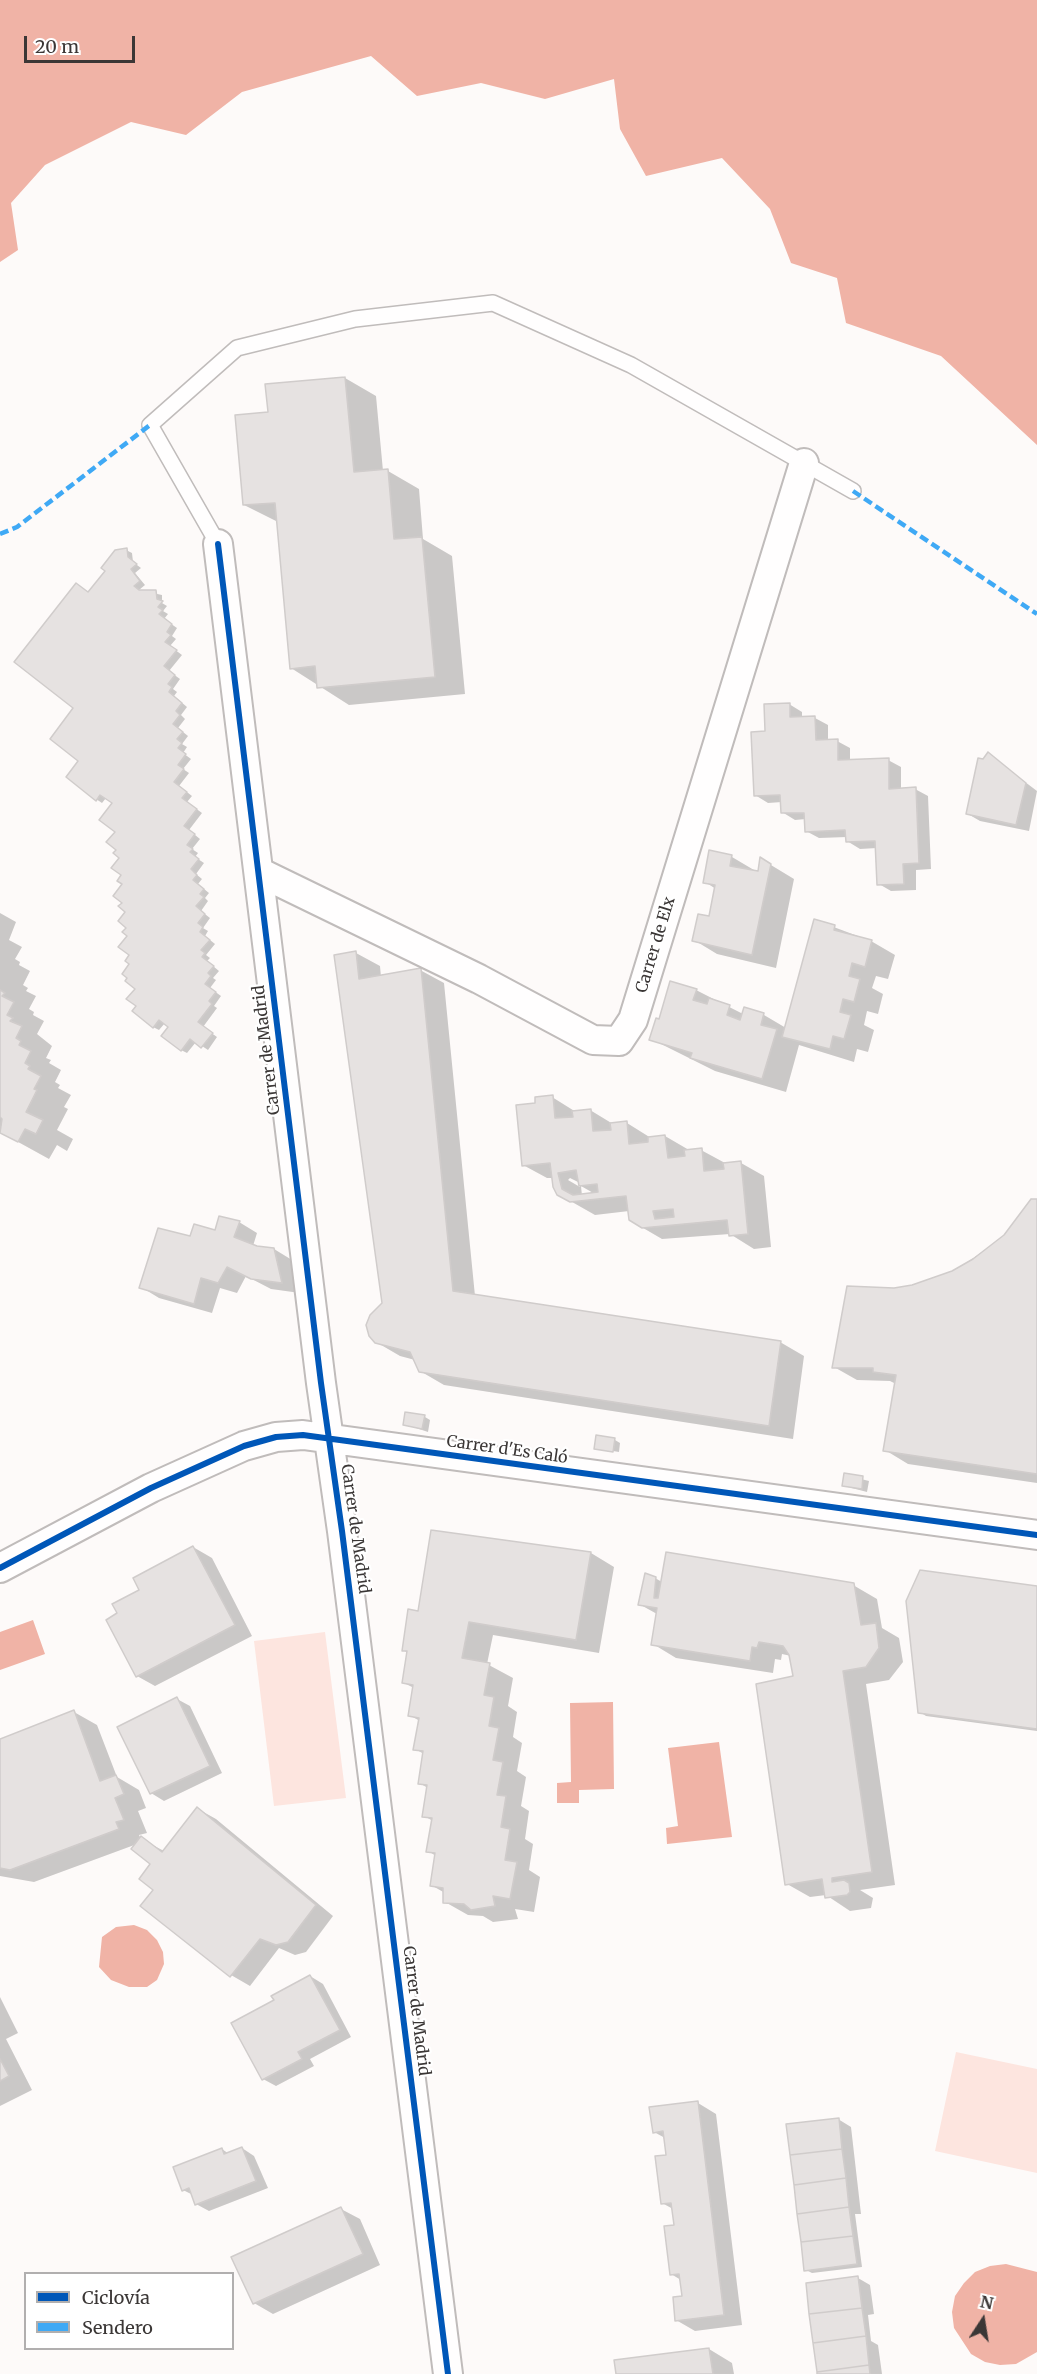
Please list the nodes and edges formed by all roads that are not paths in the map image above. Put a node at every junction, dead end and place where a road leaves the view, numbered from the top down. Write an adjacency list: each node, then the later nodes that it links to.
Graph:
1 (804, 463): 2 (lane); 3 (lane); 4 (street, Carrer de Elx)
2 (853, 491)
3 (218, 544): 4 (street, Carrer de Madrid)
4 (259, 872): 5 (street, Carrer de Madrid)
5 (329, 1437): 6 (street, Carrer d'Es Caló); 7 (street, Carrer d'Es Caló); 8 (street, Carrer de Madrid)
6 (1037, 1535)
7 (0, 1568)
8 (448, 2374)

